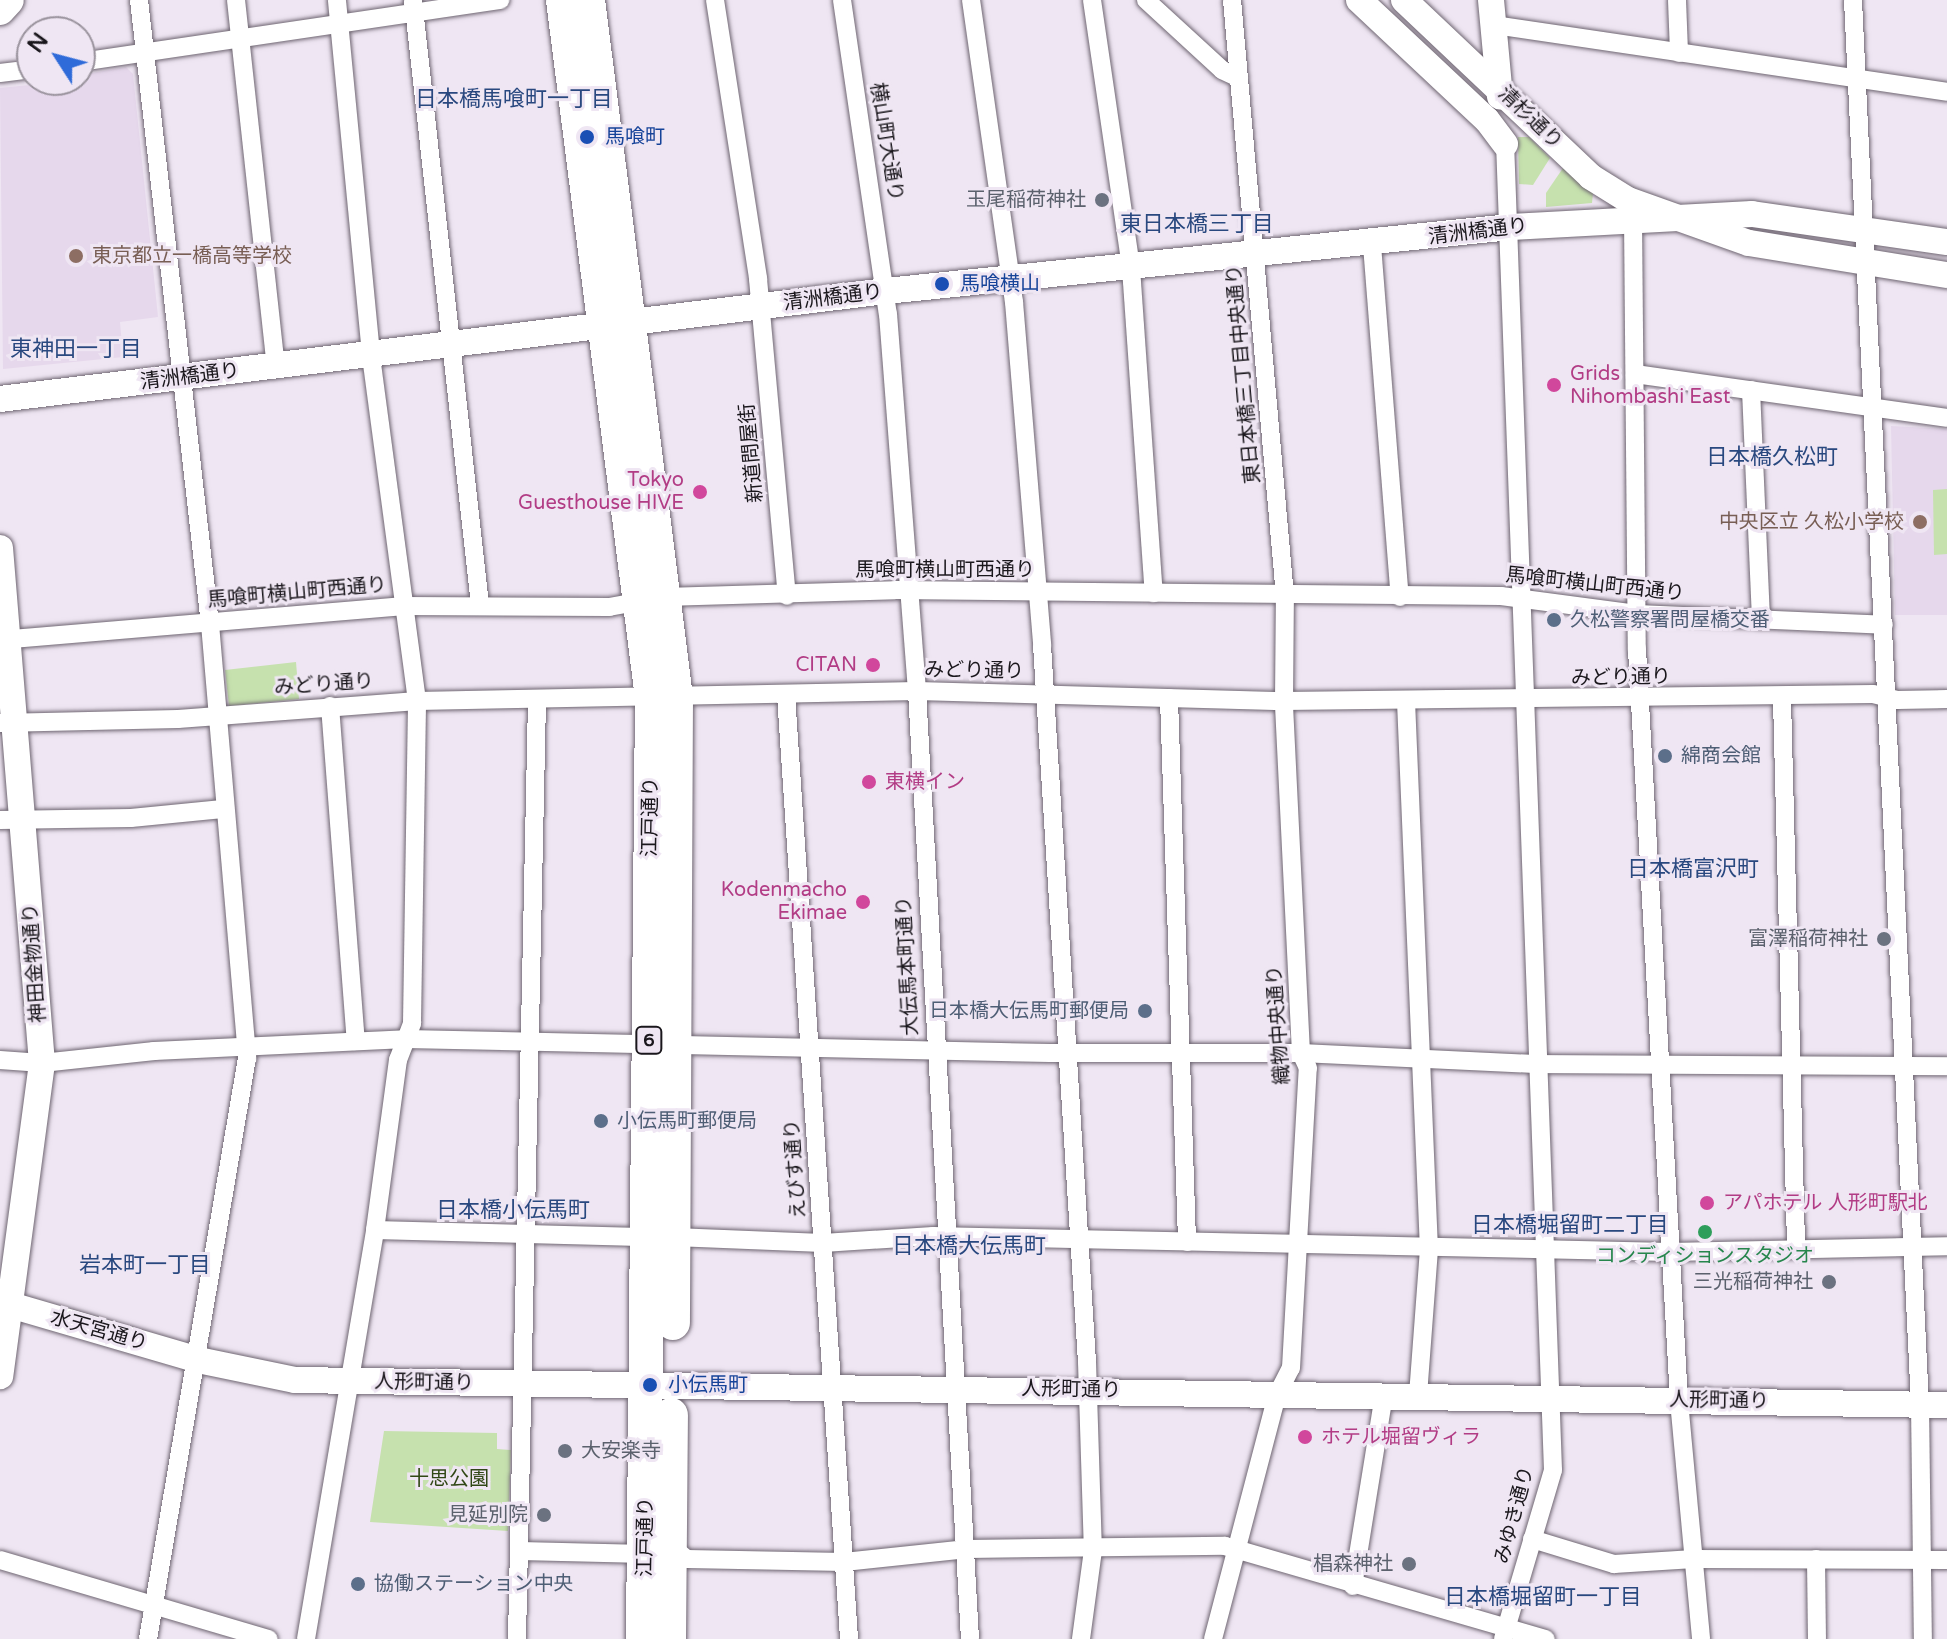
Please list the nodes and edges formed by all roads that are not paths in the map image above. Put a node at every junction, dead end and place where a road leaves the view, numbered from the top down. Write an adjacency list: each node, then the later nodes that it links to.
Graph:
1 (9, 0): 19 (main road)
2 (139, 0): 23 (street)
3 (236, 0): 22 (street)
4 (337, 0): 21 (street)
5 (500, 0): 18 (street)
6 (563, 0): 44 (highway, 江戸通り / 6)
7 (588, 0): 44 (highway, 江戸通り / 6)
8 (715, 0): 43 (street, 新道問屋街)
9 (842, 0): 42 (street, 横山町大通り)
10 (971, 0): 41 (street)
11 (1092, 0): 39 (street)
12 (1146, 0): 26 (street)
13 (1232, 0): 26 (street, 東日本橋三丁目中央通り)
14 (1359, 0): 30 (street, 清杉通り)
15 (1404, 0): 28 (street, 清杉通り)
16 (1677, 0): 24 (street)
17 (1853, 0): 27 (street)
18 (413, 7): 21 (street); 45 (street)
19 (0, 10)
20 (1493, 13): 24 (street); 28 (street)
21 (339, 26): 22 (street); 46 (street)
22 (240, 41): 23 (street); 47 (street)
23 (145, 53): 25 (street); 49 (street)
24 (1679, 53): 27 (street)
25 (96, 60)
26 (1239, 78): 37 (street, 東日本橋三丁目中央通り)
27 (1856, 78): 29 (street); 34 (street)
28 (1499, 89): 30 (street); 32 (street, 清杉通り)
29 (1947, 92)
30 (1505, 144): 33 (street, みゆき通り)
31 (1633, 217): 32 (street, 清洲橋通り); 33 (street, 清洲橋通り); 48 (street)
32 (1668, 217): 34 (street, 清洲橋通り); 38 (street, 清洲橋通り)
33 (1511, 227): 36 (street, 清洲橋通り); 61 (street, みゆき通り)
34 (1864, 231): 35 (street, 清洲橋通り); 38 (street)
35 (1947, 242)
36 (1372, 245): 37 (street, 清洲橋通り); 60 (street)
37 (1256, 257): 39 (street, 清洲橋通り); 59 (street, 東日本橋三丁目中央通り)
38 (1868, 264): 40 (street, 清洲橋通り); 52 (street)
39 (1131, 268): 41 (street, 清洲橋通り); 57 (street)
40 (1947, 275)
41 (1010, 279): 42 (street, 清洲橋通り); 56 (street)
42 (886, 291): 43 (street, 清洲橋通り); 55 (street, 大伝馬本町通り)
43 (761, 306): 44 (street, 清洲橋通り); 58 (street, 新道問屋街)
44 (618, 323): 45 (street, 清洲橋通り); 62 (highway, 江戸通り / 6)
45 (453, 345): 46 (street, 清洲橋通り); 63 (street)
46 (371, 354): 47 (street, 清洲橋通り); 64 (street)
47 (276, 366): 49 (street, 清洲橋通り)
48 (1635, 374): 50 (street); 65 (street)
49 (184, 378): 51 (street, 清洲橋通り); 67 (street)
50 (1751, 390): 52 (street); 66 (street)
51 (0, 399)
52 (1871, 406): 53 (street); 68 (street)
53 (1947, 418)
54 (0, 548): 69 (street, 神田金物通り)
55 (909, 592): 56 (street, 馬喰町横山町西通り); 58 (street, 馬喰町横山町西通り); 71 (street, 大伝馬本町通り)
56 (1036, 592): 57 (street, 馬喰町横山町西通り); 72 (street)
57 (1154, 593): 59 (street, 馬喰町横山町西通り)
58 (787, 596): 62 (street, 馬喰町横山町西通り)
59 (1285, 596): 60 (street, 馬喰町横山町西通り); 70 (street, 東日本橋三丁目中央通り)
60 (1400, 597): 61 (street, 馬喰町横山町西通り)
61 (1523, 599): 65 (street, 馬喰町横山町西通り); 84 (street, みゆき通り)
62 (652, 601): 63 (street, 馬喰町横山町西通り); 75 (highway, 江戸通り / 6)
63 (480, 605): 64 (street, 馬喰町横山町西通り)
64 (402, 606): 67 (street, 馬喰町横山町西通り); 81 (street)
65 (1637, 614): 66 (street, 馬喰町横山町西通り); 80 (street)
66 (1761, 620): 68 (street, 馬喰町横山町西通り)
67 (210, 624): 69 (street, 馬喰町横山町西通り); 86 (street)
68 (1884, 625): 74 (street)
69 (4, 640): 87 (street, 神田金物通り)
70 (1282, 649): 82 (street, 織物中央通り)
71 (917, 691): 72 (street, みどり通り); 73 (street, みどり通り); 96 (street, 大伝馬本町通り)
72 (1045, 694): 76 (street, みどり通り); 97 (street)
73 (786, 695): 75 (street, みどり通り); 95 (street, えびす通り)
74 (1885, 697): 78 (street, みどり通り); 79 (street, みどり通り); 105 (street)
75 (664, 698): 77 (street, みどり通り); 93 (highway, 江戸通り / 6)
76 (1169, 698): 82 (street, みどり通り); 98 (street)
77 (537, 699): 81 (street, みどり通り); 92 (street)
78 (1782, 699): 80 (street, みどり通り); 106 (street)
79 (1947, 699)
80 (1642, 700): 84 (street, みどり通り); 102 (street)
81 (417, 701): 85 (street, みどり通り); 90 (street)
82 (1284, 701): 83 (street, みどり通り); 99 (street, 織物中央通り)
83 (1406, 701): 84 (street, みどり通り); 101 (street)
84 (1525, 702): 104 (street, みゆき通り)
85 (330, 706): 86 (street, みどり通り); 91 (street)
86 (214, 716): 87 (street, みどり通り); 88 (street)
87 (7, 724): 89 (street, 神田金物通り)
88 (223, 809): 89 (street); 94 (street)
89 (13, 820): 103 (street, 神田金物通り)
90 (406, 1039): 91 (street); 92 (street); 108 (street)
91 (356, 1041): 94 (street)
92 (528, 1044): 93 (street); 109 (street)
93 (661, 1044): 95 (street); 110 (highway, 江戸通り / 6)
94 (246, 1046): 103 (street); 123 (street)
95 (811, 1048): 96 (street); 114 (street, えびす通り)
96 (934, 1050): 97 (street); 111 (street, 大伝馬本町通り)
97 (1065, 1052): 98 (street); 112 (street)
98 (1185, 1052): 99 (street); 113 (street)
99 (1301, 1053): 101 (street); 115 (street, 織物中央通り)
100 (0, 1060): 103 (street)
101 (1420, 1062): 104 (street); 120 (street)
102 (1660, 1062): 104 (street); 106 (street); 121 (street)
103 (42, 1063): 122 (street, 神田金物通り)
104 (1535, 1064): 119 (street, みゆき通り)
105 (1904, 1065): 106 (street); 107 (street); 117 (street)
106 (1792, 1066): 116 (street)
107 (1947, 1066)
108 (375, 1230): 109 (street); 125 (street)
109 (524, 1231): 110 (street); 127 (street)
110 (662, 1237): 114 (street); 126 (highway, 江戸通り / 6)
111 (946, 1238): 112 (street); 114 (street); 128 (street, 大伝馬本町通り)
112 (1081, 1239): 113 (street); 129 (street)
113 (1187, 1242): 115 (street)
114 (823, 1243): 130 (street, えびす通り)
115 (1299, 1243): 120 (street); 133 (street, 織物中央通り)
116 (1796, 1246): 117 (street); 121 (street)
117 (1912, 1246): 118 (street); 136 (street)
118 (1947, 1246)
119 (1545, 1248): 120 (street); 121 (street); 134 (street, みゆき通り)
120 (1429, 1249): 132 (street)
121 (1670, 1252): 135 (street)
122 (6, 1304): 123 (street, 水天宮通り); 124 (street, 神田金物通り)
123 (198, 1360): 125 (street, 人形町通り); 151 (street)
124 (0, 1376)
125 (351, 1381): 127 (street, 人形町通り); 155 (street)
126 (660, 1382): 127 (street, 人形町通り); 130 (street, 人形町通り); 143 (highway, 江戸通り / 6)
127 (522, 1384): 142 (street)
128 (955, 1389): 129 (street, 人形町通り); 130 (street, 人形町通り); 140 (street, 大伝馬本町通り)
129 (1088, 1389): 133 (street, 人形町通り); 141 (street)
130 (832, 1391): 149 (street, えびす通り)
131 (1384, 1394): 132 (street, 人形町通り); 133 (street, 人形町通り); 150 (street)
132 (1418, 1394): 134 (street, 人形町通り)
133 (1277, 1395): 139 (street, 織物中央通り)
134 (1549, 1399): 135 (street, 人形町通り); 138 (street, みゆき通り)
135 (1679, 1401): 136 (street, 人形町通り); 145 (street)
136 (1920, 1404): 137 (street, 人形町通り); 144 (street)
137 (1947, 1405)
138 (1532, 1539): 145 (street); 152 (street, みゆき通り)
139 (1237, 1548): 141 (street); 150 (street); 162 (street, 織物中央通り)
140 (967, 1549): 141 (street); 149 (street); 160 (street, 大伝馬本町通り)
141 (1093, 1550): 161 (street)
142 (520, 1551): 143 (street); 156 (street)
143 (659, 1551): 149 (street); 157 (highway, 江戸通り / 6); 158 (highway, 江戸通り / 6)
144 (1919, 1558): 146 (street); 148 (street); 166 (street)
145 (1694, 1559): 146 (street); 164 (street)
146 (1816, 1559): 165 (street)
147 (0, 1560): 151 (street)
148 (1947, 1560)
149 (844, 1562): 159 (street, えびす通り)
150 (1353, 1586): 152 (street)
151 (156, 1609): 153 (street); 154 (street)
152 (1504, 1633): 163 (street)
153 (148, 1639)
154 (269, 1639)
155 (306, 1639)
156 (517, 1639)
157 (643, 1639)
158 (669, 1639)
159 (849, 1639)
160 (970, 1639)
161 (1081, 1639)
162 (1213, 1639)
163 (1546, 1639)
164 (1701, 1639)
165 (1817, 1639)
166 (1923, 1639)

